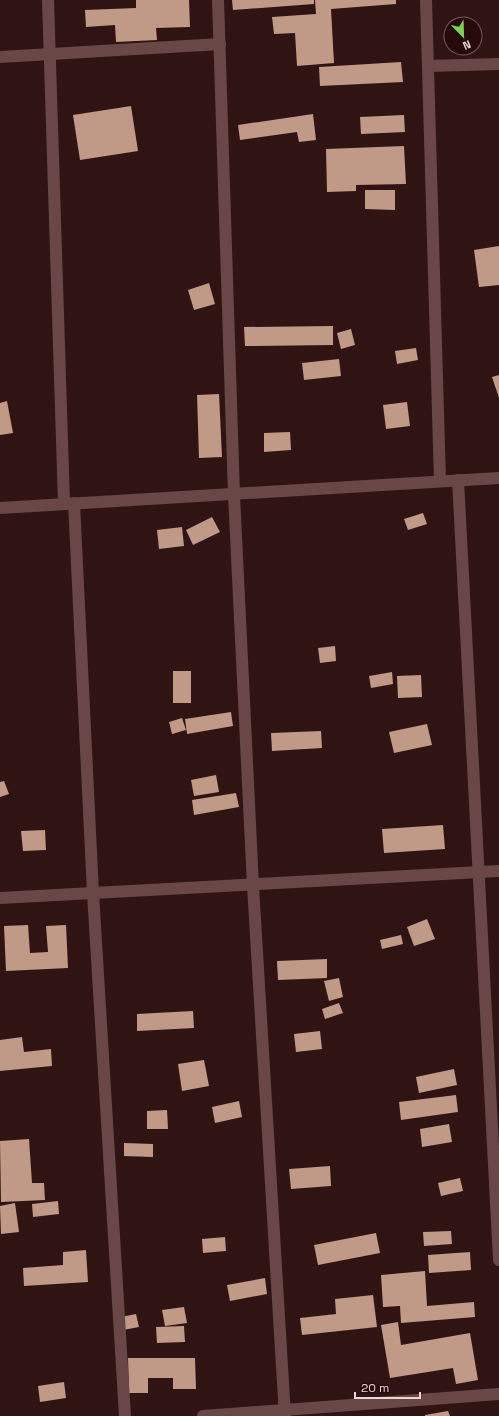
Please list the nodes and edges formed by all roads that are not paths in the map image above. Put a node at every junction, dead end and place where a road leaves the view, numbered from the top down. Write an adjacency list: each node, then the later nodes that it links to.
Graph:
1 (48, 0): 5 (street)
2 (218, 0): 4 (street)
3 (426, 0): 8 (street)
4 (220, 44): 5 (street); 12 (street)
5 (50, 54): 6 (street); 13 (street)
6 (0, 57)
7 (499, 64): 8 (street)
8 (428, 66): 11 (street)
9 (499, 478): 10 (street)
10 (458, 480): 11 (street); 16 (street)
11 (440, 481): 12 (street)
12 (234, 495): 13 (street); 17 (street)
13 (69, 503): 14 (street); 18 (street)
14 (0, 508)
15 (499, 871): 16 (street)
16 (478, 873): 17 (street); 20 (street)
17 (253, 886): 18 (street); 22 (street)
18 (93, 893): 19 (street); 23 (street)
19 (0, 898)
20 (499, 1260)
21 (499, 1394): 22 (street)
22 (285, 1413): 24 (street)
23 (125, 1416)
24 (203, 1416)

